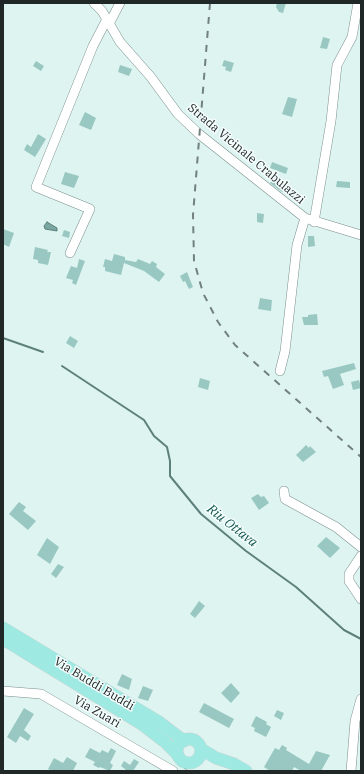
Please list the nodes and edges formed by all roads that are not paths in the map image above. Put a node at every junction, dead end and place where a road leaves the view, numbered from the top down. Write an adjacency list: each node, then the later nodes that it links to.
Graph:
1 (94, 3): 4 (street, Strada Vicinale Crabulazzi)
2 (120, 3): 4 (street)
3 (358, 3): 6 (street)
4 (108, 22): 5 (street, Strada Vicinale Crabulazzi); 8 (street)
5 (305, 218): 6 (street, Strada Vicinale Crabulazzi); 9 (street)
6 (314, 222): 7 (street, Strada Vicinale Crabulazzi)
7 (361, 235)
8 (70, 253)
9 (280, 370)
10 (284, 491): 11 (street)
11 (361, 547)
12 (361, 556): 13 (street)
13 (361, 599)
14 (3, 628): 18 (main road, Via Buddi Buddi)
15 (3, 639): 20 (main road, Via Buddi Buddi)
16 (3, 691): 22 (street, Via Zuari)
17 (361, 699): 24 (street)
18 (184, 741): 19 (main road); 20 (main road)
19 (201, 749): 21 (main road); 23 (main road)
20 (178, 755): 21 (main road)
21 (195, 767)
22 (173, 771)
23 (246, 771)
24 (351, 771)

